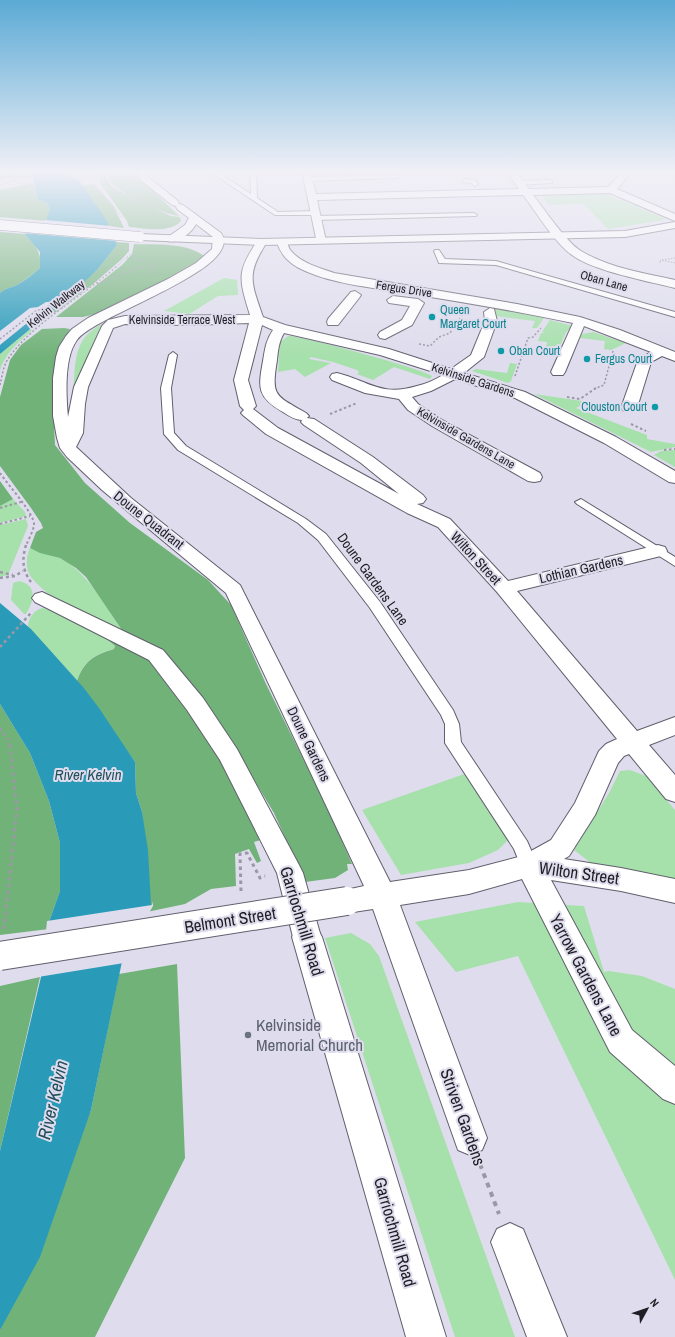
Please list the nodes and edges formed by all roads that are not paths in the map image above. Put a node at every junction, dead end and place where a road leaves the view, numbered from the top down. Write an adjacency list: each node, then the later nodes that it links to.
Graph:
1 (101, 233): 8 (street, bridge)
2 (180, 233): 8 (street)
3 (216, 233): 10 (street)
4 (319, 233): 9 (street)
5 (558, 233): 7 (street)
6 (632, 233): 7 (street)
7 (560, 236): 9 (street); 15 (street)
8 (172, 239): 10 (street)
9 (321, 240): 12 (street)
10 (219, 241): 11 (street); 32 (street)
11 (262, 242): 12 (street); 19 (street)
12 (282, 242): 14 (street, Fergus Drive)
13 (437, 251): 18 (lane, Oban Lane)
14 (354, 281): 16 (street); 20 (street, Fergus Drive)
15 (675, 284)
16 (355, 295): 21 (street); 23 (street)
17 (490, 312): 28 (street)
18 (675, 315)
19 (257, 319): 22 (street, Kelvinside Gardens); 32 (street, Kelvinside Terrace West); 36 (street, Wilton Street)
20 (580, 321): 24 (street, Fergus Drive); 27 (street)
21 (334, 322)
22 (281, 328): 28 (street, Kelvinside Gardens); 36 (street, Wilton Street)
23 (385, 335)
24 (662, 351): 26 (street, Fergus Drive); 31 (street)
25 (174, 355): 45 (lane, Doune Gardens Lane)
26 (675, 357)
27 (558, 372)
28 (453, 373): 30 (street); 34 (street, Kelvinside Gardens)
29 (337, 377): 30 (street)
30 (403, 395): 33 (street, Kelvinside Gardens Lane)
31 (629, 408)
32 (68, 448): 40 (street, Doune Quadrant)
33 (534, 477)
34 (675, 478)
35 (581, 502): 37 (lane)
36 (444, 523): 39 (street, Wilton Street)
37 (658, 551): 38 (lane); 39 (street, Lothian Gardens)
38 (675, 562)
39 (504, 588): 43 (street, Wilton Street)
40 (235, 591): 47 (street, Doune Gardens)
41 (42, 598): 48 (street, Garriochmill Road)
42 (675, 726): 43 (street)
43 (632, 742): 44 (street, Wilton Street); 45 (street, Wilton Street)
44 (675, 792)
45 (529, 866): 46 (street, Wilton Street); 47 (street, Belmont Street); 50 (street, Yarrow Gardens Lane)
46 (675, 891)
47 (382, 895): 49 (street, Belmont Street, bridge); 51 (street, Striven Gardens)
48 (307, 936): 53 (street, Garriochmill Road)
49 (2, 945)
50 (675, 1087)
51 (470, 1138)
52 (510, 1242): 54 (street)
53 (426, 1337)
54 (547, 1337)

